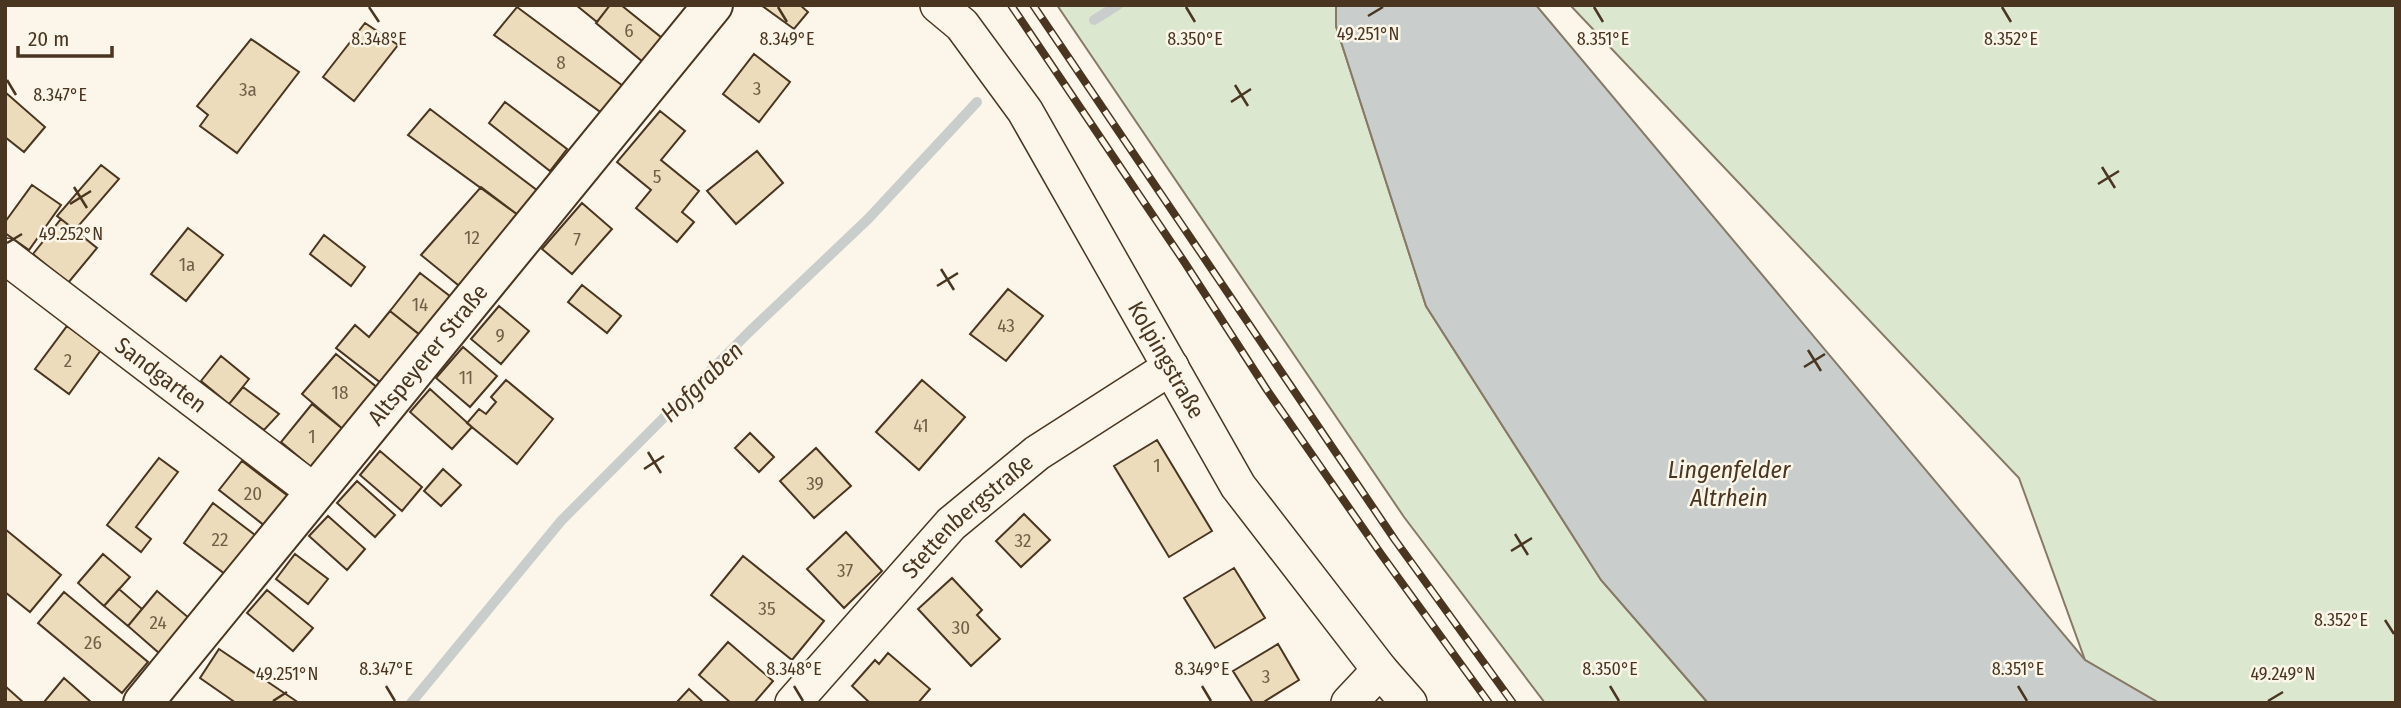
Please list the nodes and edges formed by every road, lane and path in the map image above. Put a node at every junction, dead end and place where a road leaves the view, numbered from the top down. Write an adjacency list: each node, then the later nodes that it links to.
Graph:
1 (713, 5): 5 (main road, Altspeyerer Straße)
2 (938, 5): 4 (street, Kolpingstraße)
3 (5, 256): 5 (street, Sandgarten)
4 (1171, 367): 6 (street, Kolpingstraße); 8 (street, Stettenbergstraße)
5 (316, 493): 7 (main road, Altspeyerer Straße)
6 (1380, 670): 9 (street); 10 (street, Kolpingstraße)
7 (143, 703)
8 (793, 703)
9 (1349, 703)
10 (1409, 703)

